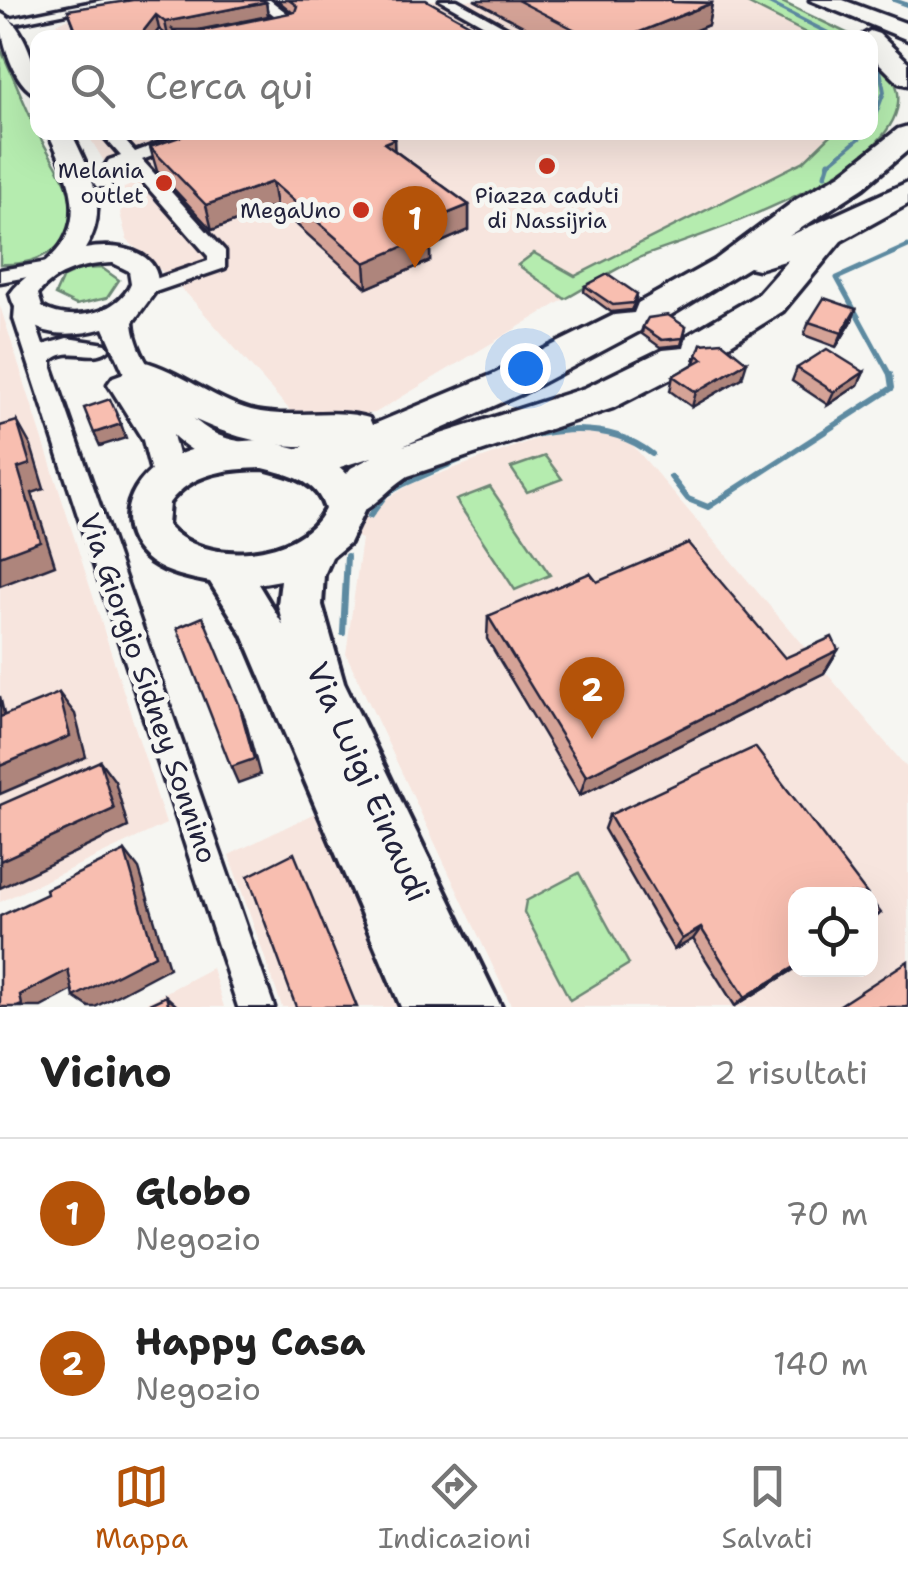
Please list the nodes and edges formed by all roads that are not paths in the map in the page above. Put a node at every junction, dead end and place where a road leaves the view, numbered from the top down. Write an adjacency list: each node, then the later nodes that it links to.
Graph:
1 (5, 0): 9 (main road)
2 (126, 0): 8 (street)
3 (262, 0): 11 (street)
4 (447, 0): 13 (street)
5 (796, 0): 14 (highway)
6 (822, 0): 15 (highway)
7 (854, 0): 10 (highway)
8 (68, 13): 9 (street); 12 (street)
9 (8, 19): 16 (main road); 18 (main road)
10 (908, 20)
11 (258, 25)
12 (37, 30)
13 (503, 30)
14 (854, 30)
15 (908, 33)
16 (30, 46)
17 (878, 47): 19 (highway)
18 (30, 70)
19 (908, 76)
20 (908, 134): 31 (highway)
21 (63, 140): 30 (main road)
22 (82, 140): 26 (main road)
23 (115, 140): 25 (street)
24 (183, 140): 25 (street)
25 (130, 158): 26 (street); 33 (street)
26 (103, 183): 33 (main road)
27 (908, 191): 29 (highway)
28 (908, 222): 32 (highway)
29 (833, 232): 31 (highway); 32 (highway)
30 (55, 265): 33 (main road); 34 (main road)
31 (727, 267): 39 (highway)
32 (800, 271): 43 (highway)
33 (132, 280): 35 (main road); 38 (main road)
34 (12, 289): 35 (main road); 37 (street, Via Giorgio Sidney Sonnino)
35 (69, 326): 36 (main road)
36 (98, 349): 37 (street); 42 (main road)
37 (42, 368): 46 (street, Via Giorgio Sidney Sonnino)
38 (142, 374): 39 (highway); 40 (main road)
39 (444, 412): 41 (highway)
40 (241, 454): 41 (main road); 42 (main road)
41 (302, 463): 43 (main road)
42 (167, 478): 45 (main road)
43 (345, 503): 44 (main road, Via Luigi Einaudi)
44 (314, 552): 45 (main road); 48 (main road, Via Luigi Einaudi)
45 (225, 570): 47 (main road, Via Luigi Einaudi)
46 (256, 1007)
47 (430, 1007)
48 (471, 1007)

